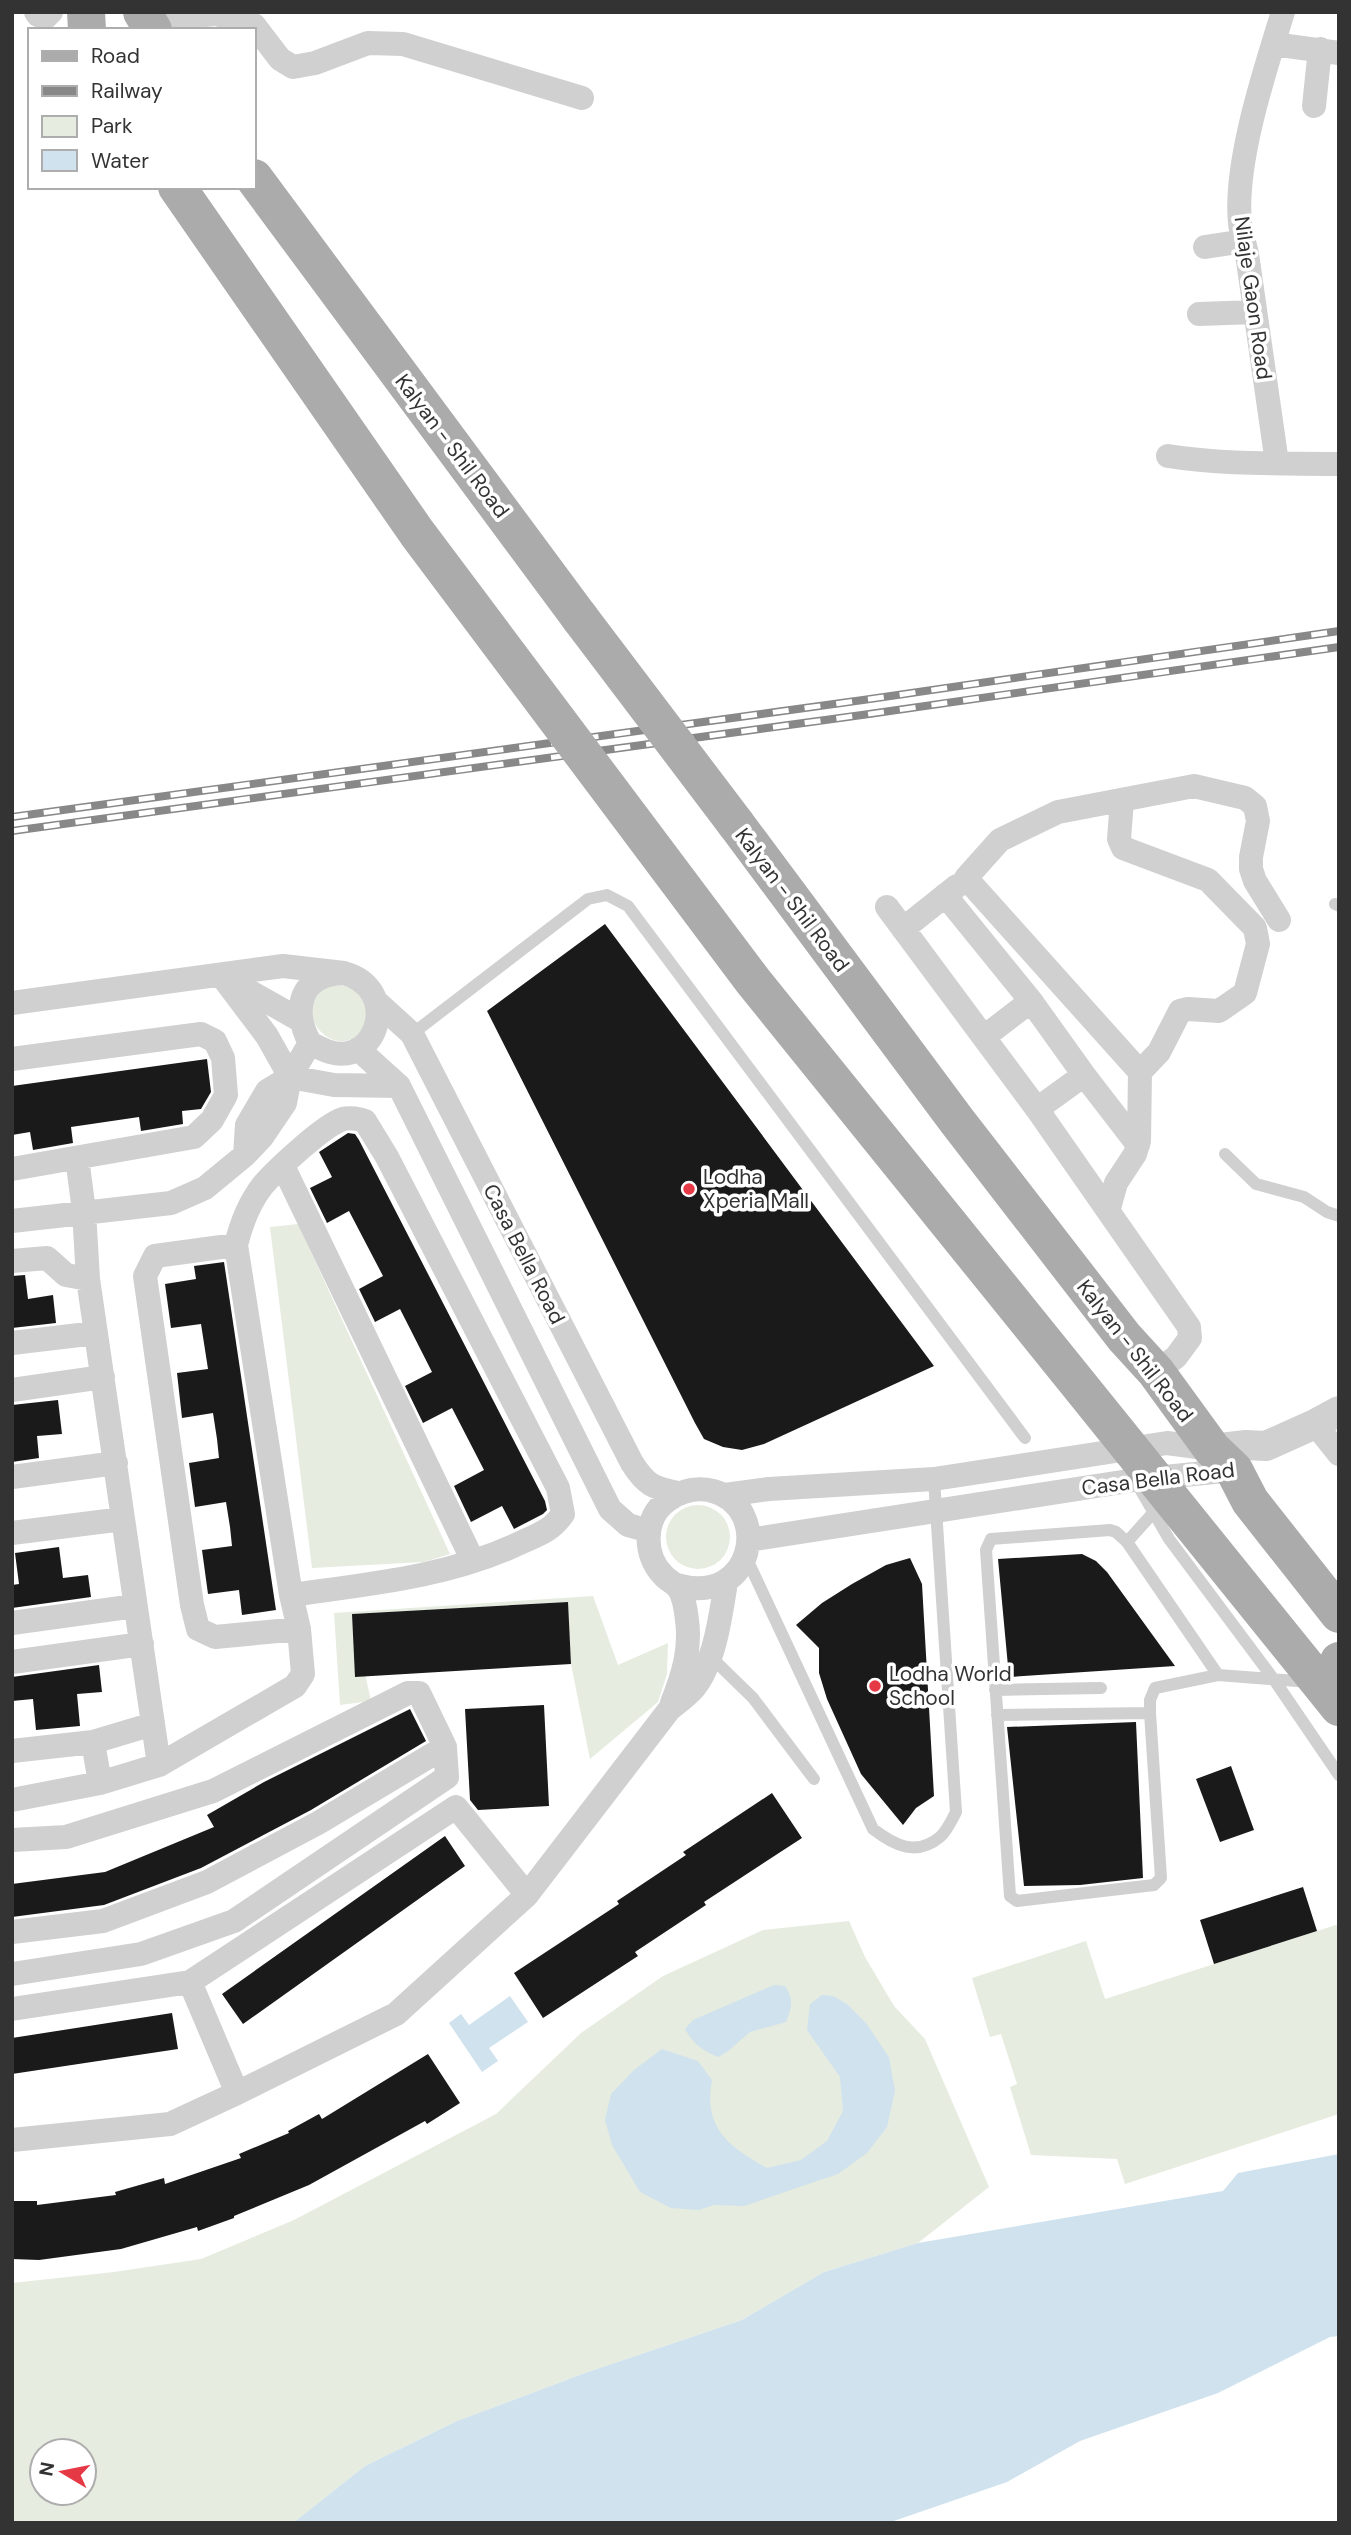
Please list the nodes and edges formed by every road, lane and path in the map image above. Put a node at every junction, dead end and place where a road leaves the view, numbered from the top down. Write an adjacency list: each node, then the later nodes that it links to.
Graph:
1 (36, 12): 2 (street)
2 (51, 12)
3 (1283, 12): 6 (street, Nilaje Gaon Road)
4 (217, 13): 5 (street); 8 (street)
5 (148, 21)
6 (1273, 44): 7 (street); 12 (street, Nilaje Gaon Road)
7 (1330, 51): 9 (street)
8 (582, 98)
9 (1314, 106)
10 (256, 181): 54 (main road, Kalyan - Shil Road, bridge)
11 (178, 189): 86 (main road, bridge)
12 (1244, 241): 13 (street); 14 (street, Nilaje Gaon Road)
13 (1205, 247)
14 (1255, 312): 15 (street); 17 (street, Nilaje Gaon Road)
15 (1199, 314)
16 (1168, 456): 17 (street)
17 (1277, 463): 18 (street)
18 (1339, 464)
19 (1122, 800): 20 (street); 23 (street); 35 (street)
20 (966, 878): 21 (street); 35 (street)
21 (945, 895): 24 (street); 27 (street)
22 (887, 907): 24 (street)
23 (1279, 920)
24 (903, 929): 32 (street)
25 (344, 973): 26 (street, Casa Bella Road); 29 (street, Casa Bella Road); 30 (street)
26 (220, 975): 28 (street, Casa Bella Road); 30 (street); 37 (street)
27 (1031, 1001): 32 (street); 36 (street)
28 (12, 1003)
29 (378, 1003): 31 (street, Casa Bella Road); 33 (street)
30 (305, 1031): 33 (street); 37 (street)
31 (412, 1034): 58 (lane); 65 (street, Casa Bella Road)
32 (984, 1037): 39 (street)
33 (358, 1049): 38 (street, Casa Bella Road)
34 (12, 1059): 42 (street)
35 (1140, 1072): 40 (street)
36 (1084, 1075): 39 (street); 40 (street)
37 (290, 1077): 38 (street); 46 (street)
38 (399, 1086): 70 (street, Casa Bella Road)
39 (1037, 1109): 45 (street)
40 (1138, 1145): 45 (street)
41 (1225, 1154): 47 (lane)
42 (77, 1158): 44 (street); 46 (street)
43 (283, 1166): 49 (street); 74 (street); 74 (street)
44 (12, 1169)
45 (1109, 1208): 54 (street)
46 (84, 1211): 48 (street); 51 (street)
47 (1339, 1216)
48 (12, 1221)
49 (236, 1245): 77 (street); 81 (street)
50 (12, 1261): 51 (street)
51 (88, 1279): 52 (street)
52 (96, 1333): 53 (street); 55 (street)
53 (12, 1343)
54 (1156, 1373): 60 (main road, Kalyan - Shil Road)
55 (103, 1377): 56 (street); 61 (street)
56 (12, 1390)
57 (1327, 1418): 59 (street); 60 (street, Casa Bella Road)
58 (1025, 1438)
59 (1339, 1454)
60 (1223, 1460): 63 (street, Casa Bella Road); 64 (street, Casa Bella Road); 79 (main road, Kalyan - Shil Road)
61 (116, 1463): 62 (street); 69 (street)
62 (12, 1477)
63 (934, 1479): 66 (street, Casa Bella Road); 67 (lane)
64 (1135, 1480): 67 (street, Casa Bella Road); 68 (lane)
65 (678, 1493): 66 (street, Casa Bella Road); 70 (street)
66 (725, 1495): 73 (street)
67 (936, 1510): 73 (street, Casa Bella Road); 73 (lane)
68 (1153, 1513): 72 (lane); 87 (lane)
69 (124, 1519): 71 (street); 78 (street)
70 (649, 1531): 76 (street)
71 (12, 1533)
72 (1126, 1542): 85 (lane); 89 (lane)
73 (747, 1548): 75 (street)
74 (473, 1561): 77 (street)
75 (726, 1582): 76 (street); 83 (street)
76 (677, 1585): 90 (street)
77 (291, 1595): 81 (street)
78 (135, 1606): 80 (street); 82 (street)
79 (1339, 1614)
80 (12, 1623)
81 (299, 1629): 97 (street)
82 (142, 1644): 84 (street); 93 (street)
83 (709, 1656): 90 (street); 99 (lane)
84 (12, 1662)
85 (1218, 1675): 87 (lane); 91 (lane)
86 (1336, 1677): 87 (lane)
87 (1275, 1681): 98 (lane)
88 (1101, 1688): 89 (lane)
89 (995, 1690): 92 (lane)
90 (669, 1710): 103 (street)
91 (1150, 1713): 92 (lane); 92 (lane)
92 (997, 1715)
93 (153, 1724): 94 (street); 97 (street)
94 (93, 1742): 96 (street); 100 (street)
95 (445, 1747): 102 (street); 104 (street); 105 (street)
96 (12, 1751)
97 (159, 1765): 100 (street)
98 (1339, 1775)
99 (814, 1779)
100 (100, 1783): 101 (street)
101 (12, 1800)
102 (12, 1840)
103 (527, 1895): 106 (street); 108 (street)
104 (12, 1933)
105 (12, 1974)
106 (190, 1982): 107 (street); 108 (street)
107 (12, 2008)
108 (237, 2093): 109 (street)
109 (12, 2140)

